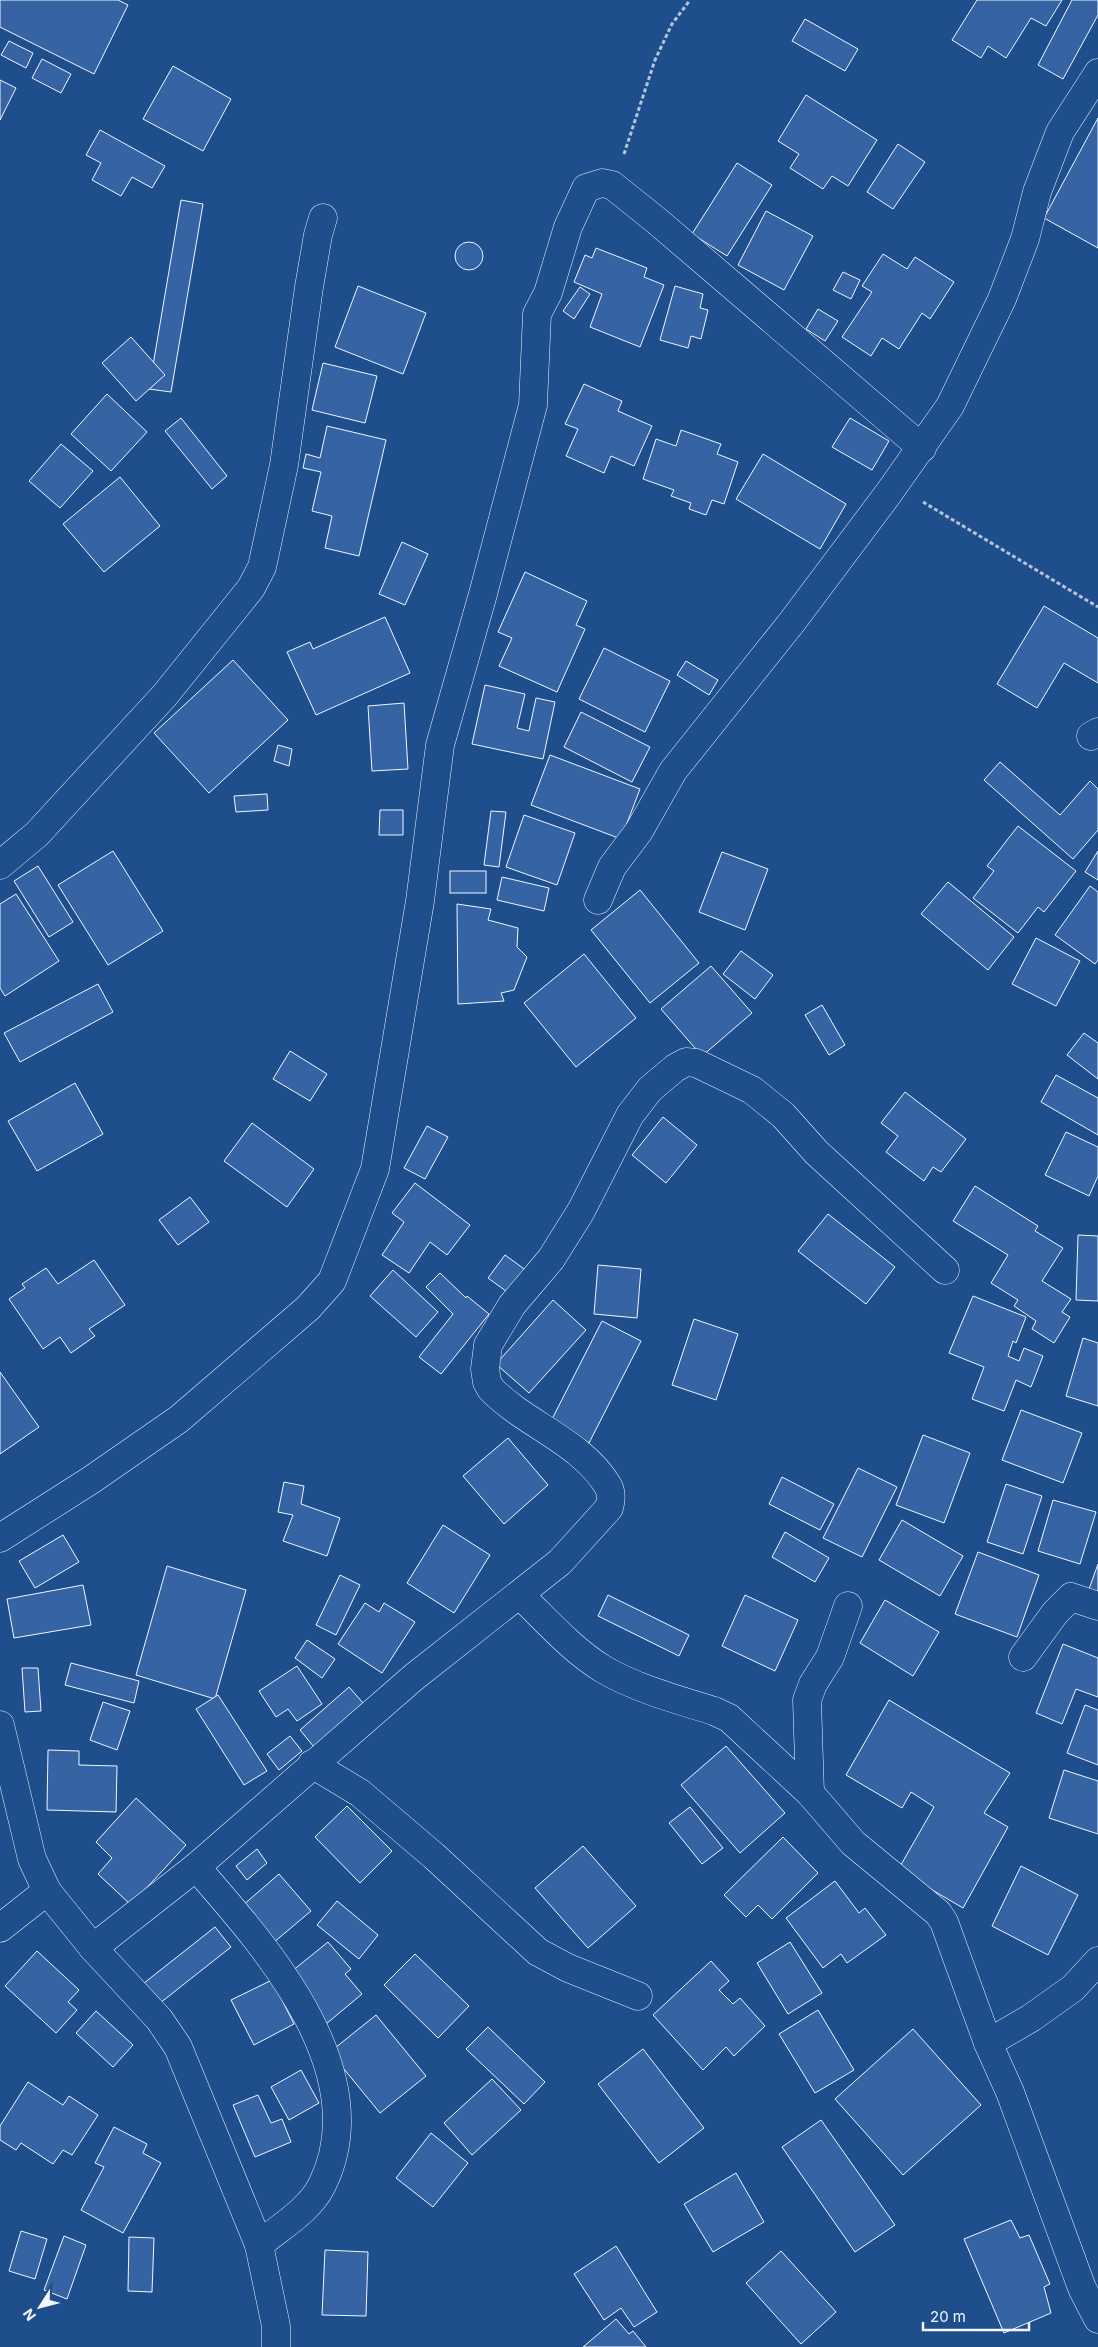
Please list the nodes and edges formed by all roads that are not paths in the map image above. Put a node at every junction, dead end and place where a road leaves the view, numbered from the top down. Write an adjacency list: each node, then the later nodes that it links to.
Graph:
1 (1098, 73): 3 (street)
2 (323, 218): 4 (street)
3 (922, 448): 5 (street); 7 (street)
4 (0, 865)
5 (598, 900)
6 (945, 1270): 8 (street)
7 (0, 1538)
8 (520, 1595): 13 (street); 14 (street)
9 (848, 1606): 14 (street)
10 (1098, 1606): 11 (street)
11 (1023, 1657)
12 (0, 1725): 16 (street)
13 (312, 1764): 15 (street); 20 (street)
14 (810, 1793): 21 (street)
15 (196, 1867): 18 (street); 22 (street)
16 (47, 1891): 17 (street); 18 (street)
17 (0, 1928)
18 (93, 1948): 22 (street)
19 (1098, 1961): 21 (street)
20 (638, 1996)
21 (988, 2043): 23 (street)
22 (259, 2244): 24 (street)
23 (1098, 2318)
24 (276, 2347)

